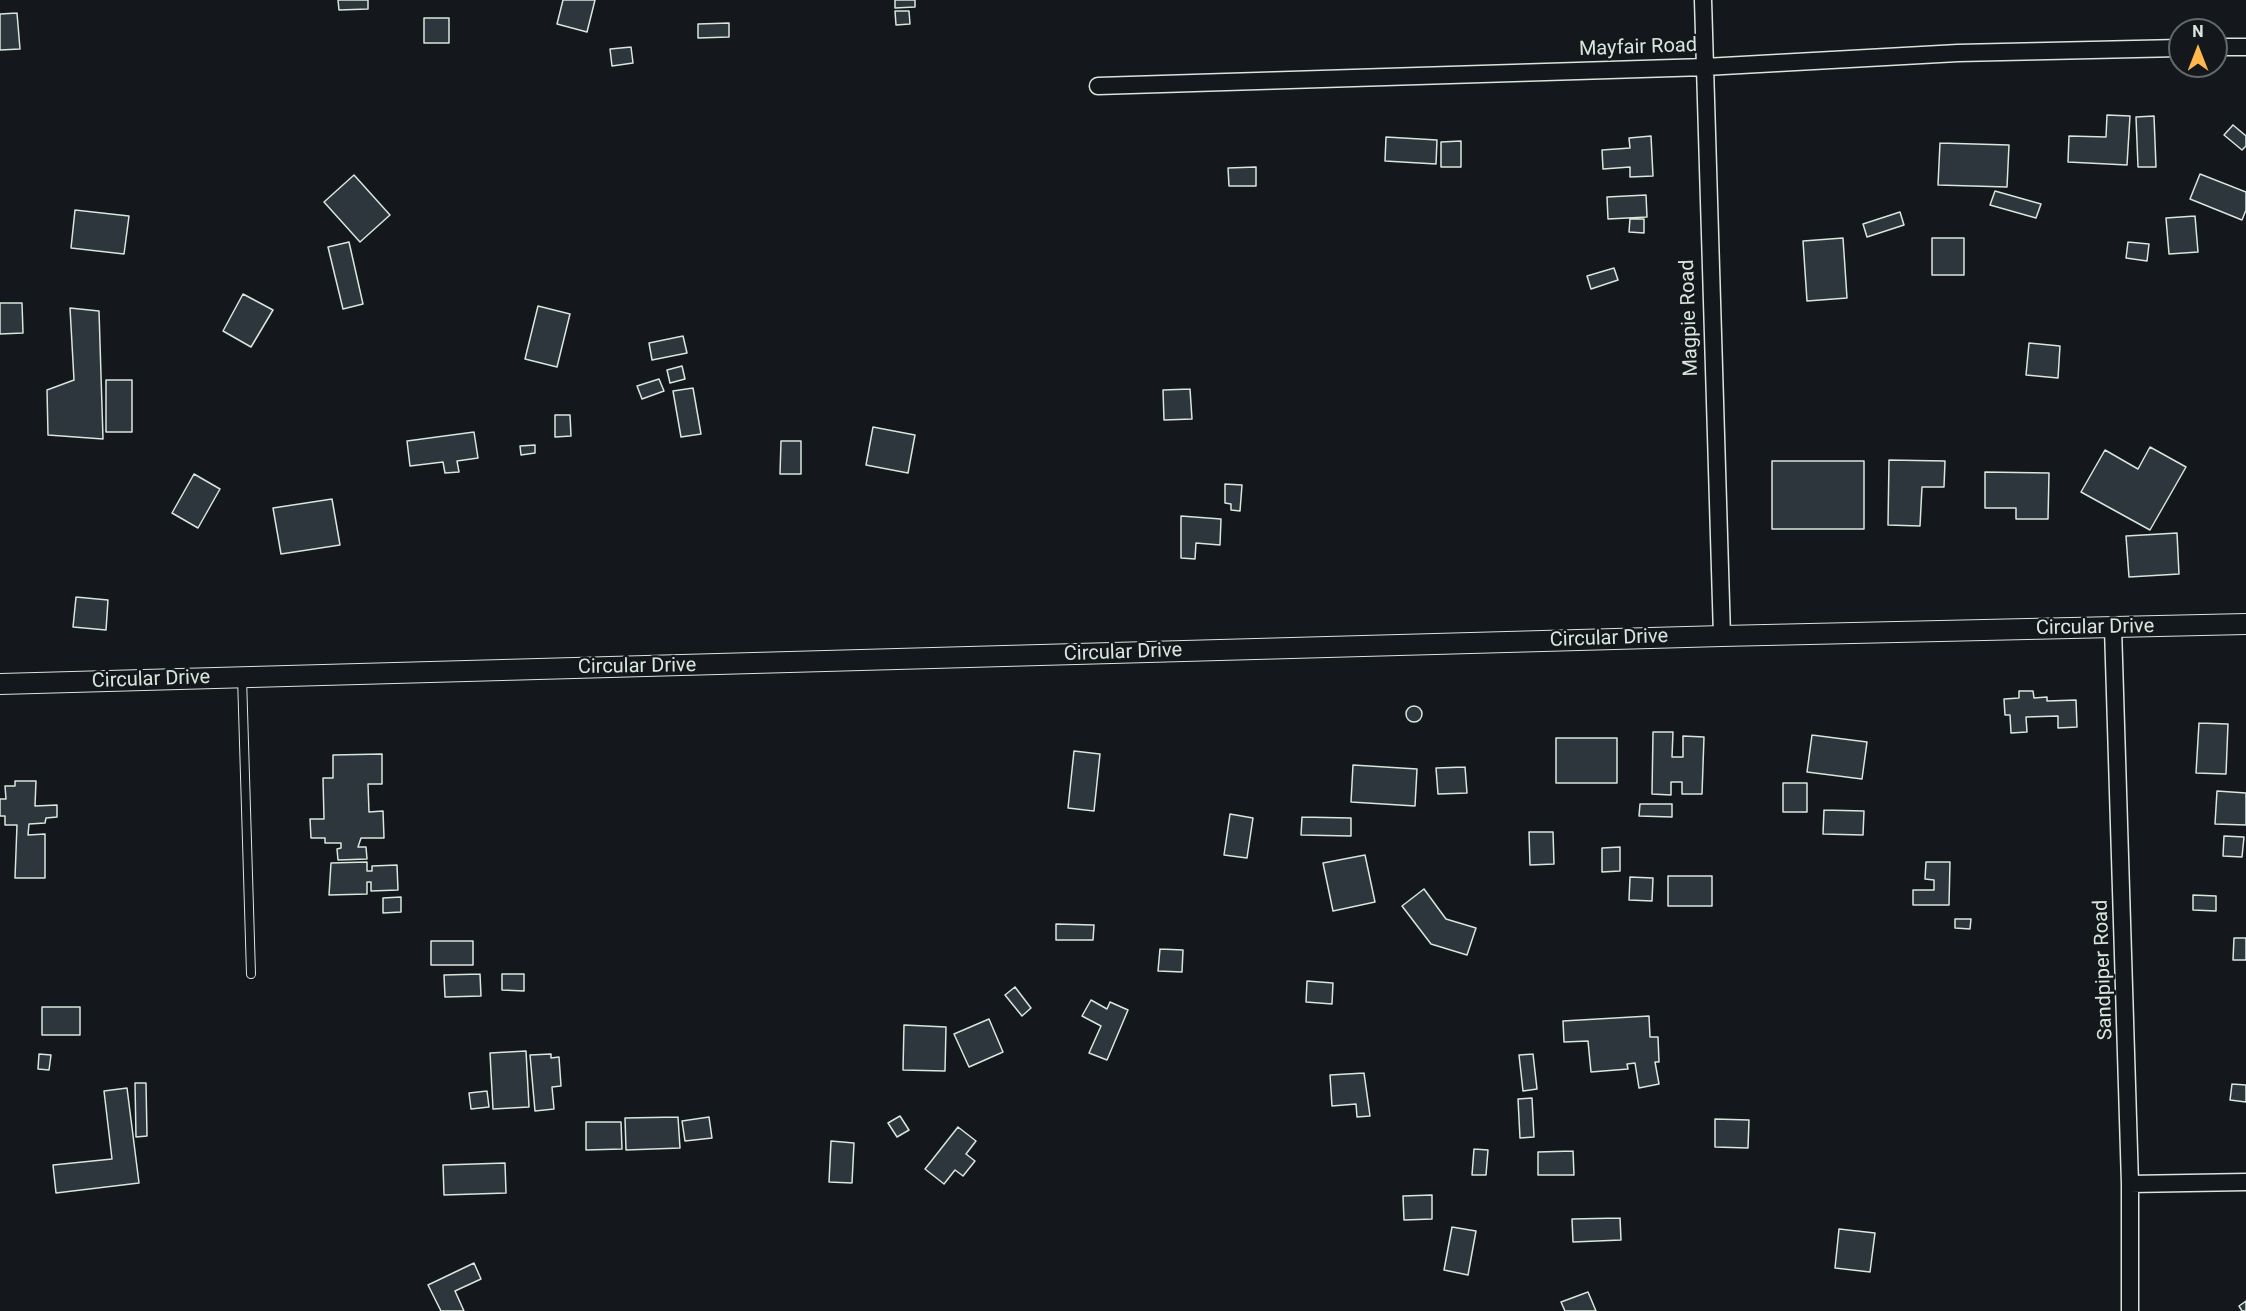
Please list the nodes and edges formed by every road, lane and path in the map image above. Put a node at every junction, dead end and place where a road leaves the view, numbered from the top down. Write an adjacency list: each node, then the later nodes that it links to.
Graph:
1 (1703, 0): 5 (street, Magpie Road)
2 (2228, 47): 3 (street)
3 (2246, 47)
4 (2168, 48): 5 (street, Mayfair Road)
5 (1705, 67): 6 (street, Mayfair Road); 9 (street, Magpie Road)
6 (1098, 86)
7 (2246, 624): 8 (street, Circular Drive)
8 (2113, 628): 9 (street, Circular Drive); 14 (street, Sandpiper Road)
9 (1722, 636): 10 (street, Circular Drive)
10 (242, 677): 11 (street, Circular Drive); 12 (lane)
11 (0, 684)
12 (251, 974)
13 (2246, 1182): 14 (street)
14 (2130, 1184): 15 (street, Sandpiper Road)
15 (2130, 1311)

